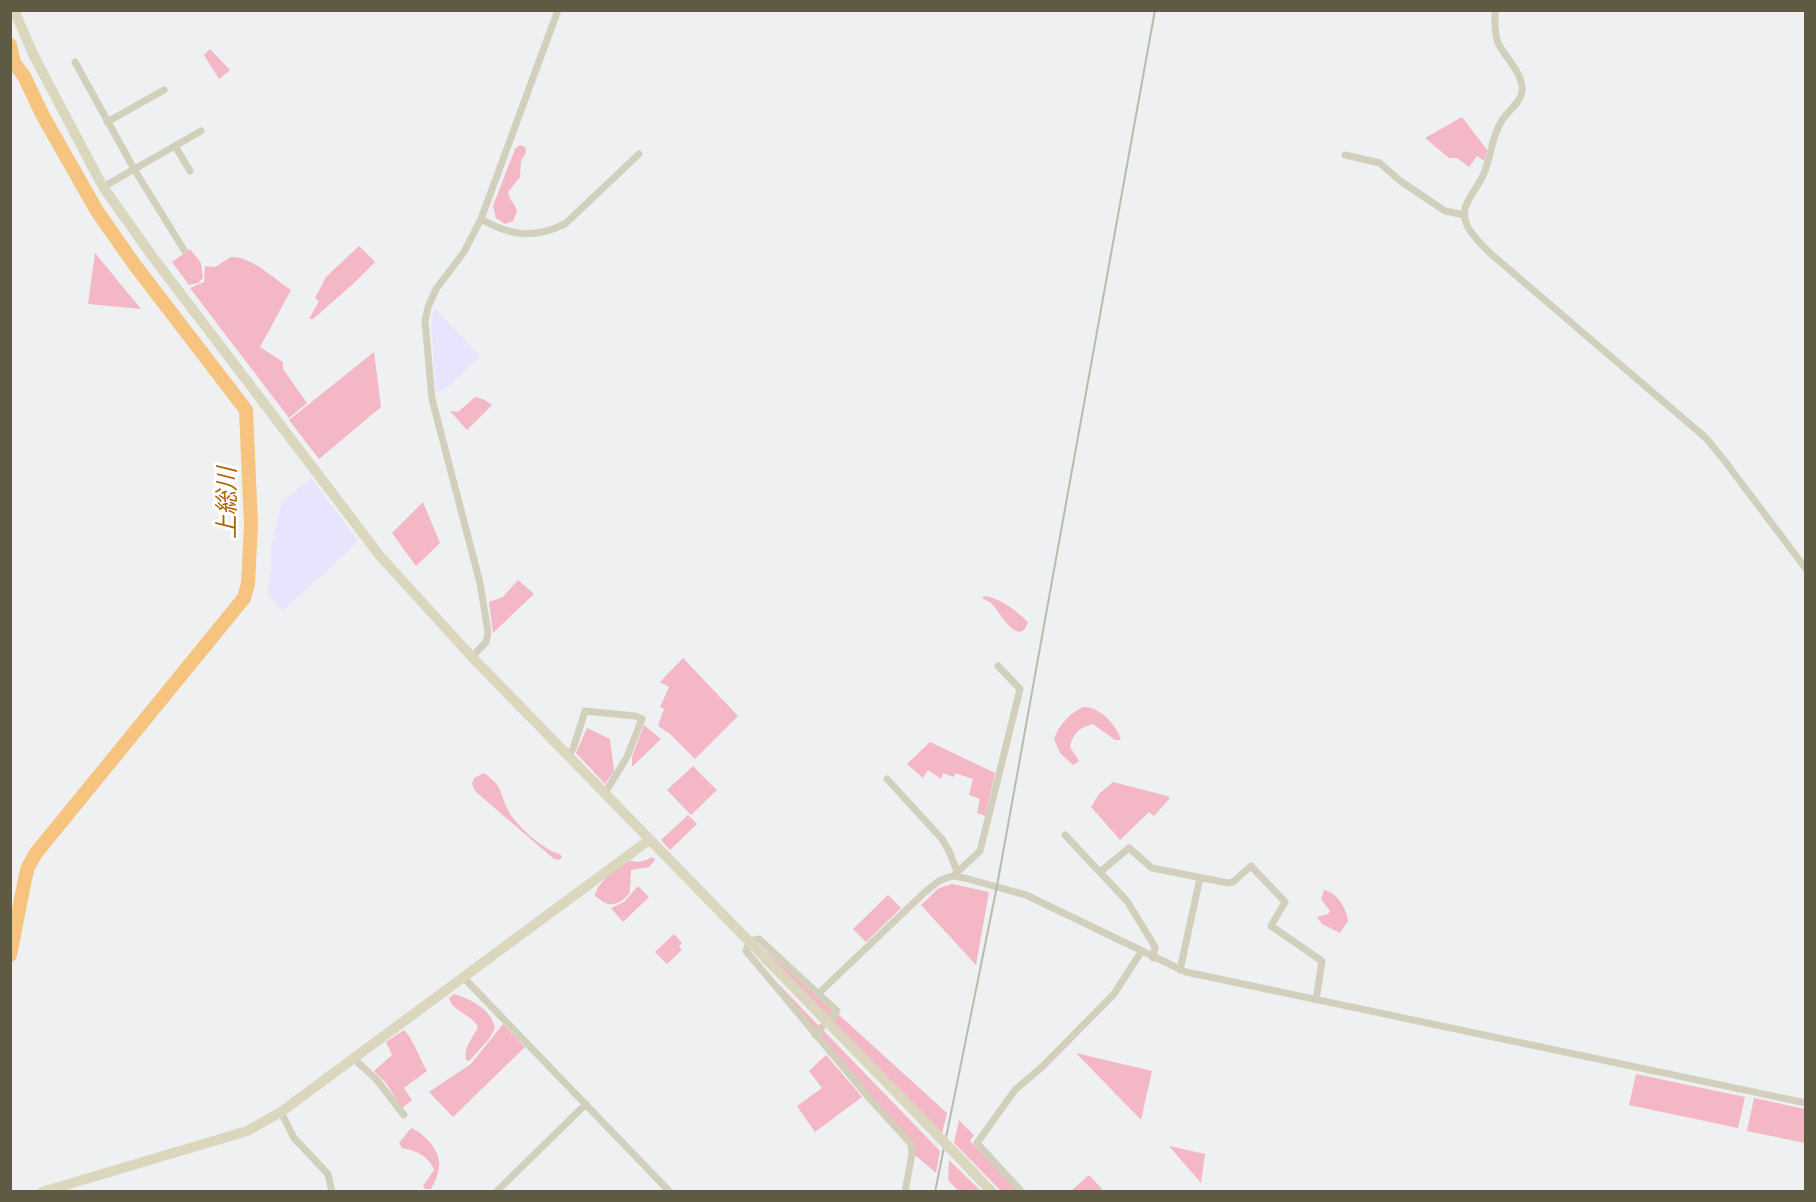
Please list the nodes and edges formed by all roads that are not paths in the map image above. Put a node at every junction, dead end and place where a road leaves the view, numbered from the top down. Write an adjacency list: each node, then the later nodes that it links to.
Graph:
1 (14, 10): 13 (street)
2 (558, 10): 15 (street)
3 (1495, 10): 14 (street)
4 (75, 62): 6 (street)
5 (164, 90): 6 (street)
6 (107, 122): 11 (street)
7 (201, 130): 8 (street)
8 (175, 146): 11 (street); 12 (street)
9 (639, 154): 15 (street)
10 (1345, 155): 14 (street)
11 (134, 170): 13 (street); 16 (street)
12 (190, 171)
13 (103, 187): 18 (street)
14 (1465, 215): 17 (street)
15 (481, 219): 18 (street)
16 (184, 250)
17 (1806, 569)
18 (472, 657): 20 (street)
19 (998, 666): 26 (street)
20 (568, 755): 22 (street); 22 (street)
21 (887, 780): 26 (street)
22 (605, 793): 24 (street)
23 (1065, 835): 25 (street)
24 (649, 840): 28 (street); 32 (street)
25 (1100, 872): 27 (street); 30 (street)
26 (955, 874): 29 (street); 33 (street)
27 (1200, 878): 31 (street); 34 (street)
28 (749, 941): 33 (street); 37 (street); 48 (street, bridge)
29 (1141, 952): 30 (street); 49 (street)
30 (1153, 958): 31 (street)
31 (1180, 970): 34 (street)
32 (464, 978): 38 (street); 40 (street)
33 (819, 993): 35 (street)
34 (1316, 1000): 39 (street)
35 (832, 1017)
36 (822, 1027): 37 (street)
37 (814, 1035): 47 (street)
38 (354, 1059): 41 (street); 42 (street)
39 (1806, 1103)
40 (586, 1104): 45 (street); 46 (street)
41 (281, 1112): 43 (street); 44 (street)
42 (404, 1115)
43 (42, 1191)
44 (332, 1191)
45 (496, 1191)
46 (670, 1191)
47 (905, 1191)
48 (992, 1191)
49 (1022, 1191)

